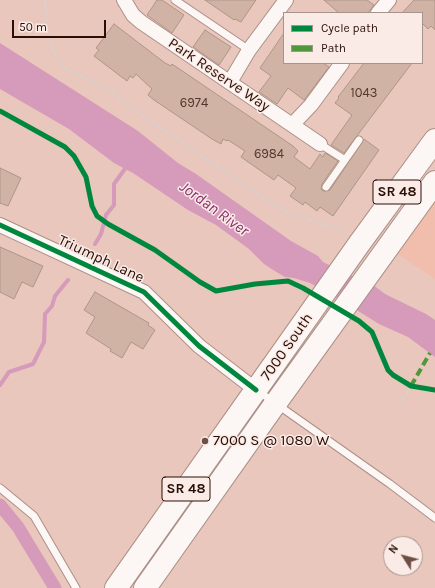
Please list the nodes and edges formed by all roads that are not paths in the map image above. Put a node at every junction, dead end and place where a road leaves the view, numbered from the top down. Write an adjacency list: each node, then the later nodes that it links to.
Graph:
1 (124, 0): 8 (street, Park Reserve Way)
2 (175, 0): 6 (lane)
3 (286, 0): 6 (street)
4 (389, 0): 5 (street)
5 (379, 12)
6 (249, 50): 8 (street)
7 (341, 64): 9 (street)
8 (230, 82): 9 (street, Park Reserve Way)
9 (292, 125): 12 (street, Park Reserve Way)
10 (359, 140): 13 (lane)
11 (435, 140): 17 (main road, 7000 South / SR 48)
12 (320, 144): 13 (lane)
13 (345, 160): 15 (lane)
14 (435, 182): 18 (main road, 7000 South / SR 48)
15 (326, 187)
16 (0, 225): 17 (street, Triumph Lane)
17 (256, 390): 18 (lane); 22 (main road, 7000 South / SR 48)
18 (275, 404): 20 (lane); 23 (main road, 7000 South / SR 48)
19 (0, 488): 21 (lane)
20 (435, 518)
21 (76, 588)
22 (116, 588)
23 (145, 588)

